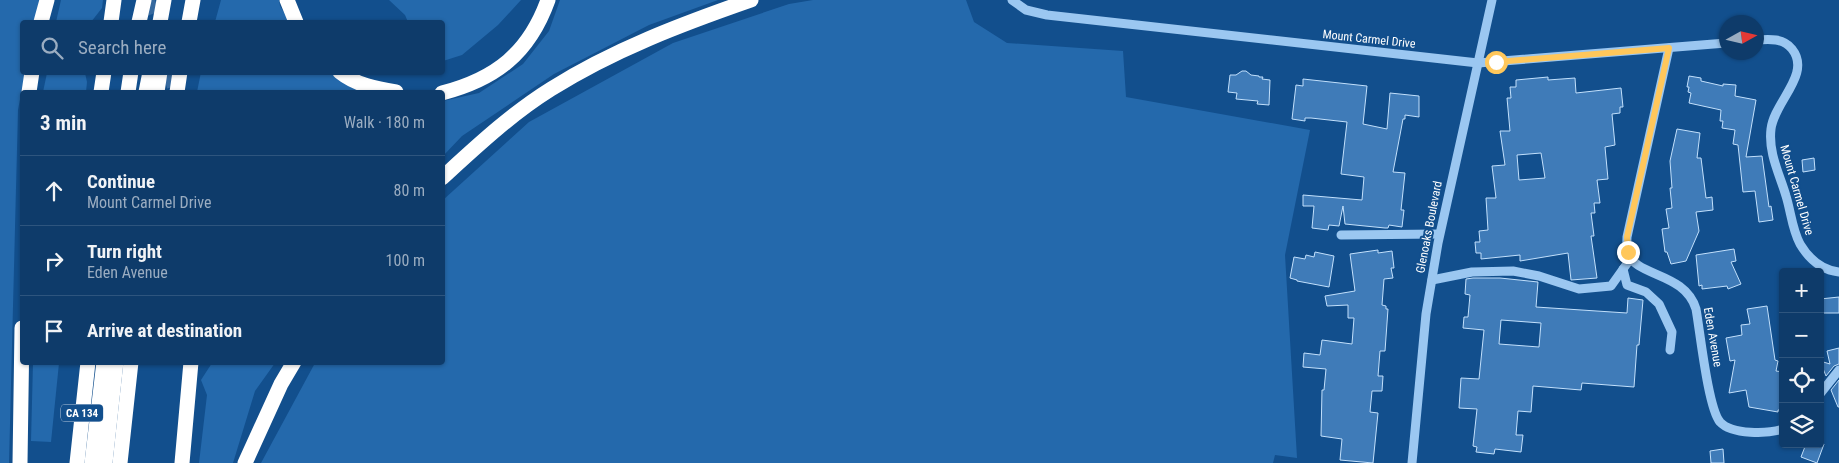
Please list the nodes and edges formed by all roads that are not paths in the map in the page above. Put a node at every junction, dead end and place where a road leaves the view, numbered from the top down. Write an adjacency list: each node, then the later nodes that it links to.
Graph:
1 (47, 0): 11 (highway)
2 (114, 0): 12 (highway)
3 (144, 0): 13 (highway)
4 (193, 0): 15 (highway)
5 (287, 0): 16 (highway)
6 (548, 0): 35 (highway)
7 (751, 0): 36 (highway)
8 (1012, 0): 20 (street, Mount Carmel Drive)
9 (1492, 0): 20 (street, Glenoaks Boulevard)
10 (170, 8): 14 (highway)
11 (42, 20)
12 (111, 20)
13 (139, 20)
14 (161, 20)
15 (189, 20)
16 (295, 20)
17 (1764, 40): 41 (street, Mount Carmel Drive)
18 (1719, 44): 19 (street, Mount Carmel Drive)
19 (1669, 48): 20 (street, Mount Carmel Drive); 39 (street)
20 (1478, 64): 37 (street, Glenoaks Boulevard)
21 (32, 75): 28 (highway)
22 (104, 75): 29 (highway)
23 (131, 75): 30 (highway)
24 (149, 75): 31 (highway)
25 (160, 75): 32 (highway)
26 (180, 75): 33 (highway)
27 (344, 75): 34 (highway)
28 (30, 90)
29 (101, 90)
30 (128, 90)
31 (146, 90)
32 (157, 90)
33 (177, 90)
34 (384, 90)
35 (445, 92)
36 (445, 175)
37 (1439, 234): 38 (street); 42 (street, Glenoaks Boulevard)
38 (1341, 235)
39 (1631, 258): 40 (street); 53 (street, Eden Avenue)
40 (1623, 269): 42 (street); 43 (street)
41 (1839, 272)
42 (1432, 280): 61 (street, Glenoaks Boulevard)
43 (1670, 350)
44 (21, 365): 54 (highway)
45 (88, 365): 55 (highway, CA 134)
46 (104, 365): 56 (highway)
47 (116, 365): 57 (highway)
48 (131, 365): 58 (highway)
49 (191, 365): 59 (highway)
50 (292, 365): 60 (highway)
51 (1839, 370): 52 (street)
52 (1824, 389)
53 (1779, 429)
54 (20, 463)
55 (77, 463)
56 (92, 463)
57 (105, 463)
58 (120, 463)
59 (182, 463)
60 (245, 463)
61 (1412, 463)

